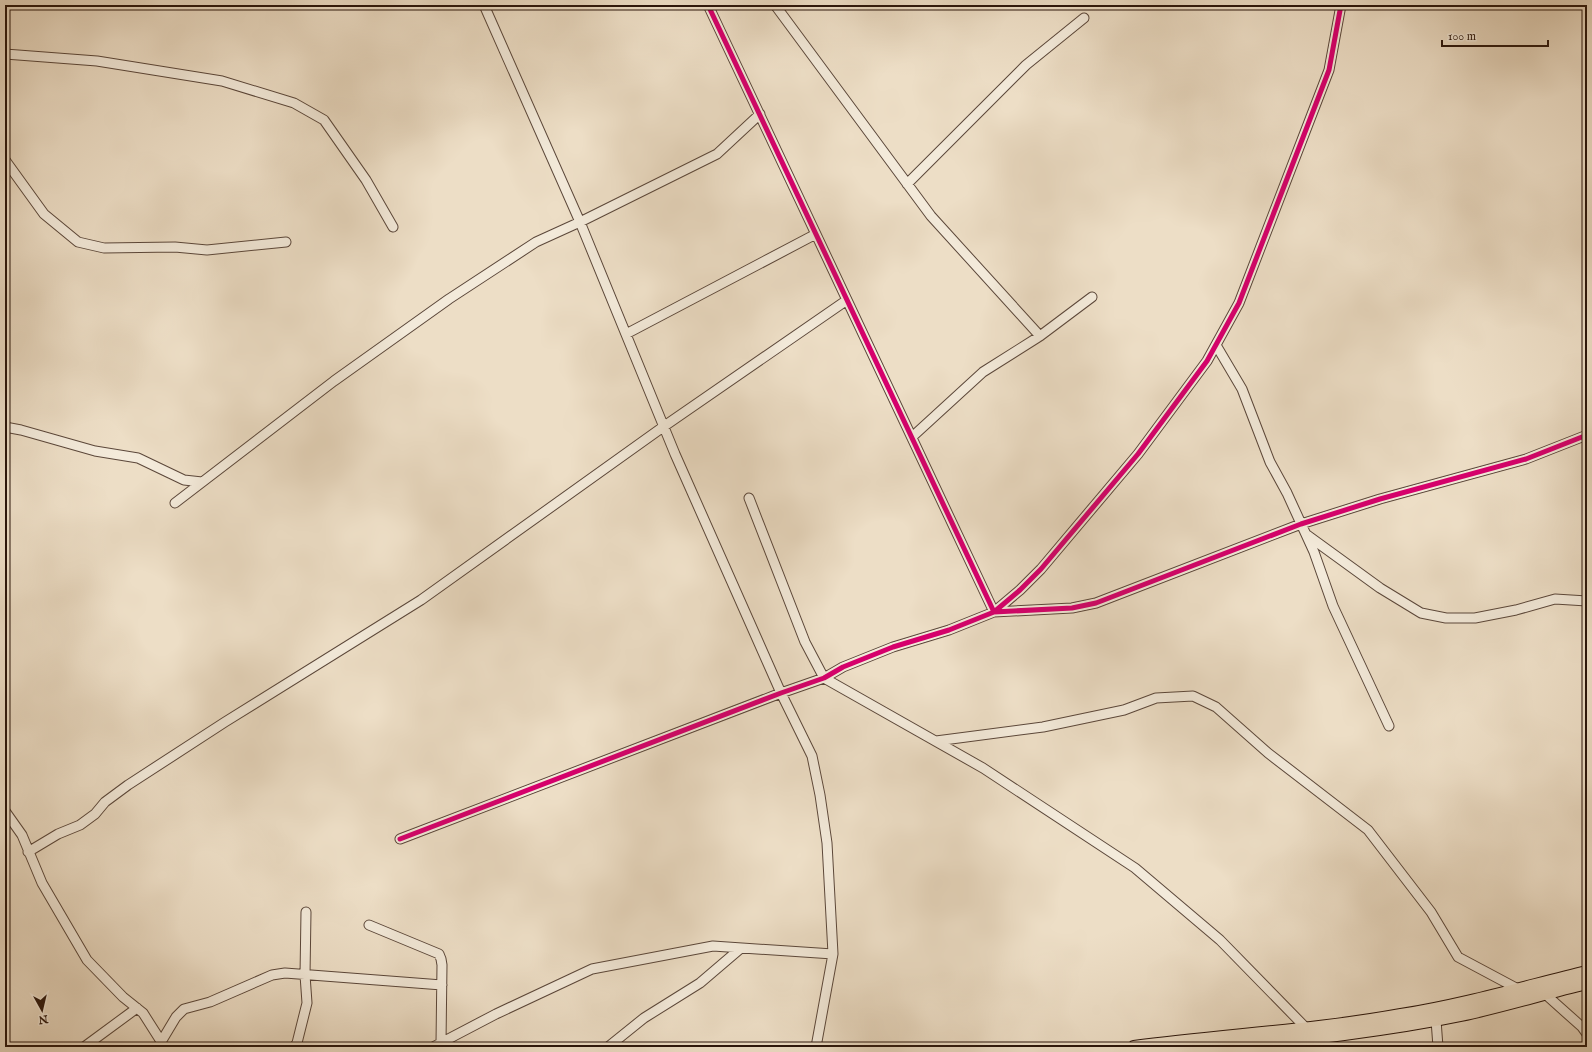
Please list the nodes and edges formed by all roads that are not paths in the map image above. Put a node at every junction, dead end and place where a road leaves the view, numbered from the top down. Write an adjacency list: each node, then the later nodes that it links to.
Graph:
1 (484, 5): 10 (street)
2 (708, 5): 7 (street)
3 (775, 5): 9 (street)
4 (1341, 5): 18 (street)
5 (1084, 18): 9 (street)
6 (5, 54): 11 (street)
7 (760, 114): 10 (street); 12 (street)
8 (5, 160): 13 (street)
9 (907, 184): 17 (street)
10 (580, 222): 16 (street); 23 (street)
11 (393, 227)
12 (816, 234): 15 (street); 16 (street)
13 (286, 242)
14 (1092, 297): 17 (street)
15 (847, 300): 20 (street); 22 (street)
16 (626, 334): 20 (street)
17 (1040, 336): 22 (street)
18 (1216, 345): 26 (street); 29 (street)
19 (5, 427): 23 (street)
20 (663, 427): 31 (street); 36 (street)
21 (1587, 435): 26 (street)
22 (912, 437): 29 (street)
23 (202, 482): 25 (street)
24 (749, 498): 30 (street)
25 (175, 503)
26 (1301, 524): 27 (street); 29 (street)
27 (1306, 534): 28 (street); 32 (street)
28 (1587, 601)
29 (994, 612): 30 (street)
30 (824, 678): 31 (street); 33 (street)
31 (781, 692): 35 (street); 40 (street)
32 (1388, 726)
33 (936, 741): 45 (street); 49 (street)
34 (5, 812): 36 (street)
35 (400, 839)
36 (28, 852): 47 (street)
37 (306, 912): 42 (street)
38 (369, 925): 44 (street)
39 (742, 948): 40 (street); 52 (street); 56 (street)
40 (833, 954): 57 (street)
41 (1587, 972): 45 (main road)
42 (305, 975): 44 (street); 51 (street); 55 (street)
43 (1587, 983): 46 (main road)
44 (442, 985): 52 (street)
45 (1518, 988): 49 (main road)
46 (1544, 993): 48 (main road); 50 (street)
47 (137, 1008): 51 (street); 54 (street)
48 (1436, 1020): 53 (main road); 60 (street)
49 (1306, 1028): 58 (main road)
50 (1587, 1034)
51 (163, 1044)
52 (437, 1045)
53 (1257, 1046): 59 (main road)
54 (84, 1047)
55 (294, 1047)
56 (608, 1047)
57 (816, 1047)
58 (1135, 1047)
59 (1227, 1047)
60 (1438, 1047)

